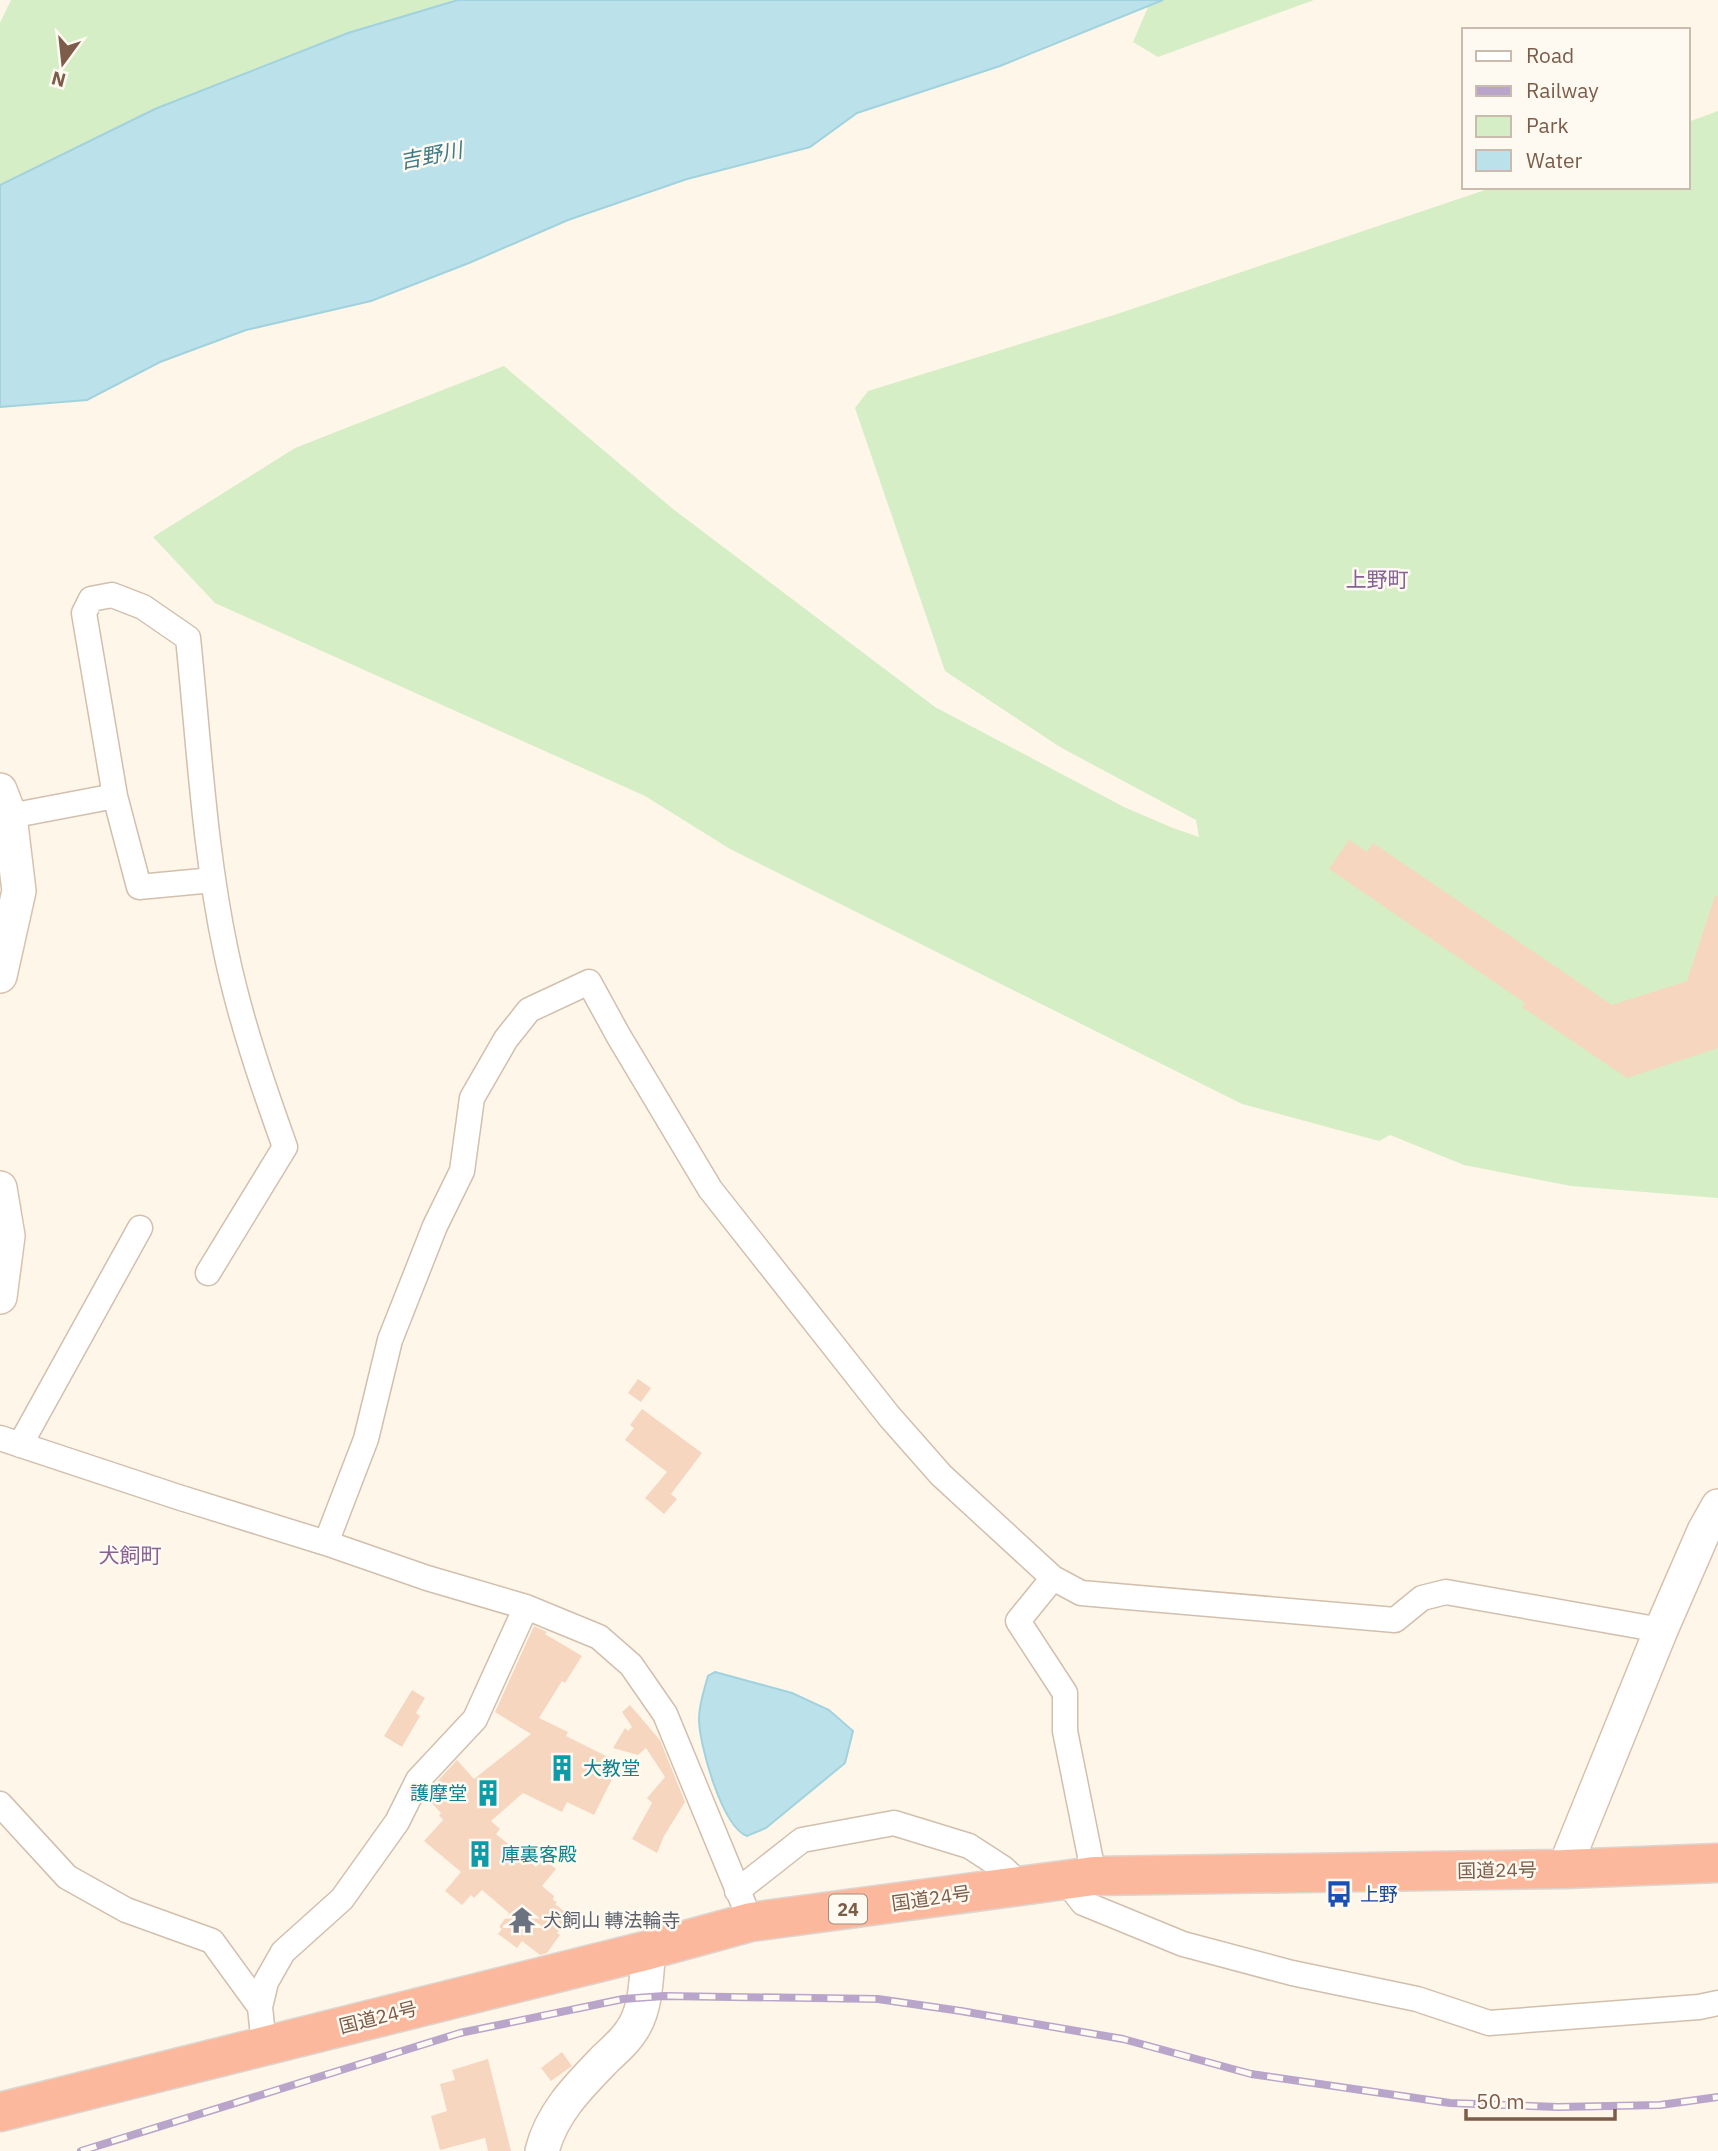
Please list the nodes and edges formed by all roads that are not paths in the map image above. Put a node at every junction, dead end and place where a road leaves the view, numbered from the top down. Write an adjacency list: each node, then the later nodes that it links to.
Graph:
1 (115, 796): 2 (street); 3 (street); 3 (street)
2 (5, 803): 4 (street)
3 (213, 880): 7 (street)
4 (0, 976)
5 (0, 1188): 8 (street)
6 (140, 1228): 9 (street)
7 (208, 1273)
8 (0, 1297)
9 (10, 1441): 11 (street)
10 (1718, 1506): 14 (street)
11 (326, 1543): 12 (street); 13 (street)
12 (1053, 1578): 14 (street); 18 (street)
13 (526, 1607): 20 (street); 23 (street)
14 (1661, 1630): 17 (street)
15 (0, 1804): 23 (street)
16 (1718, 1863): 17 (highway, 国道24号 / 24)
17 (1564, 1870): 18 (highway, 国道24号 / 24)
18 (1079, 1879): 19 (highway, 国道24号 / 24); 22 (street)
19 (1022, 1886): 20 (highway, 国道24号 / 24); 20 (street)
20 (744, 1907): 21 (highway, 国道24号 / 24)
21 (649, 1950): 24 (highway, 国道24号 / 24); 26 (street)
22 (1718, 2003)
23 (260, 2007): 24 (street)
24 (264, 2046): 25 (highway, 国道24号 / 24)
25 (0, 2112)
26 (542, 2151)

